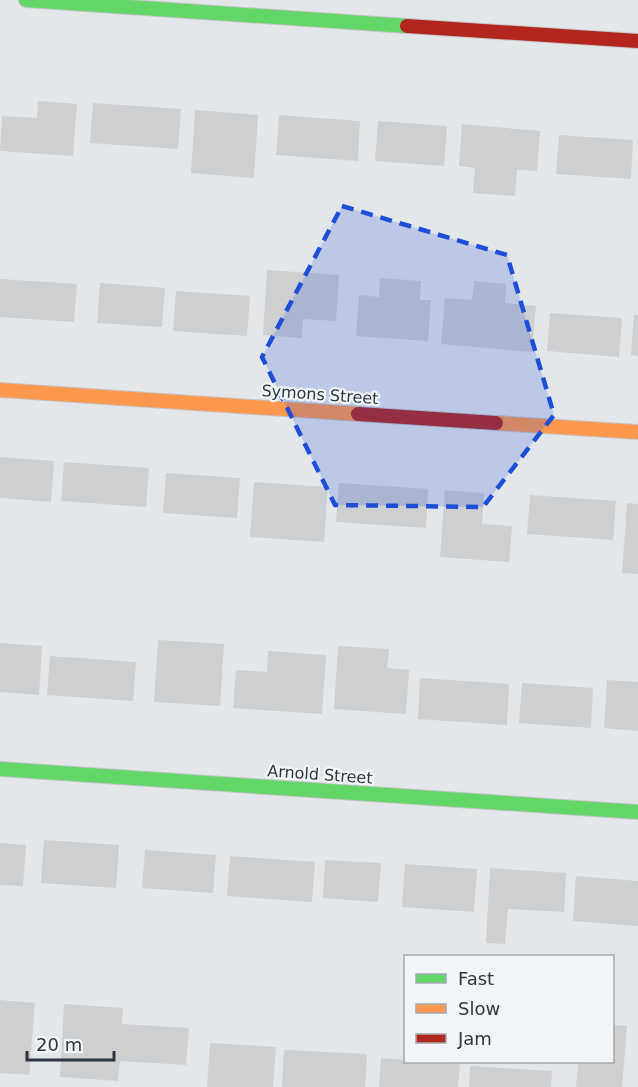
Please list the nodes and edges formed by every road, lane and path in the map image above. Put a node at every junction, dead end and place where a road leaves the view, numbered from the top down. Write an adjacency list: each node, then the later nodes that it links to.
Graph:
1 (26, 0): 2 (street)
2 (638, 42)
3 (0, 390): 4 (street, Symons Street)
4 (638, 432)
5 (0, 769): 6 (street, Arnold Street)
6 (638, 812)

